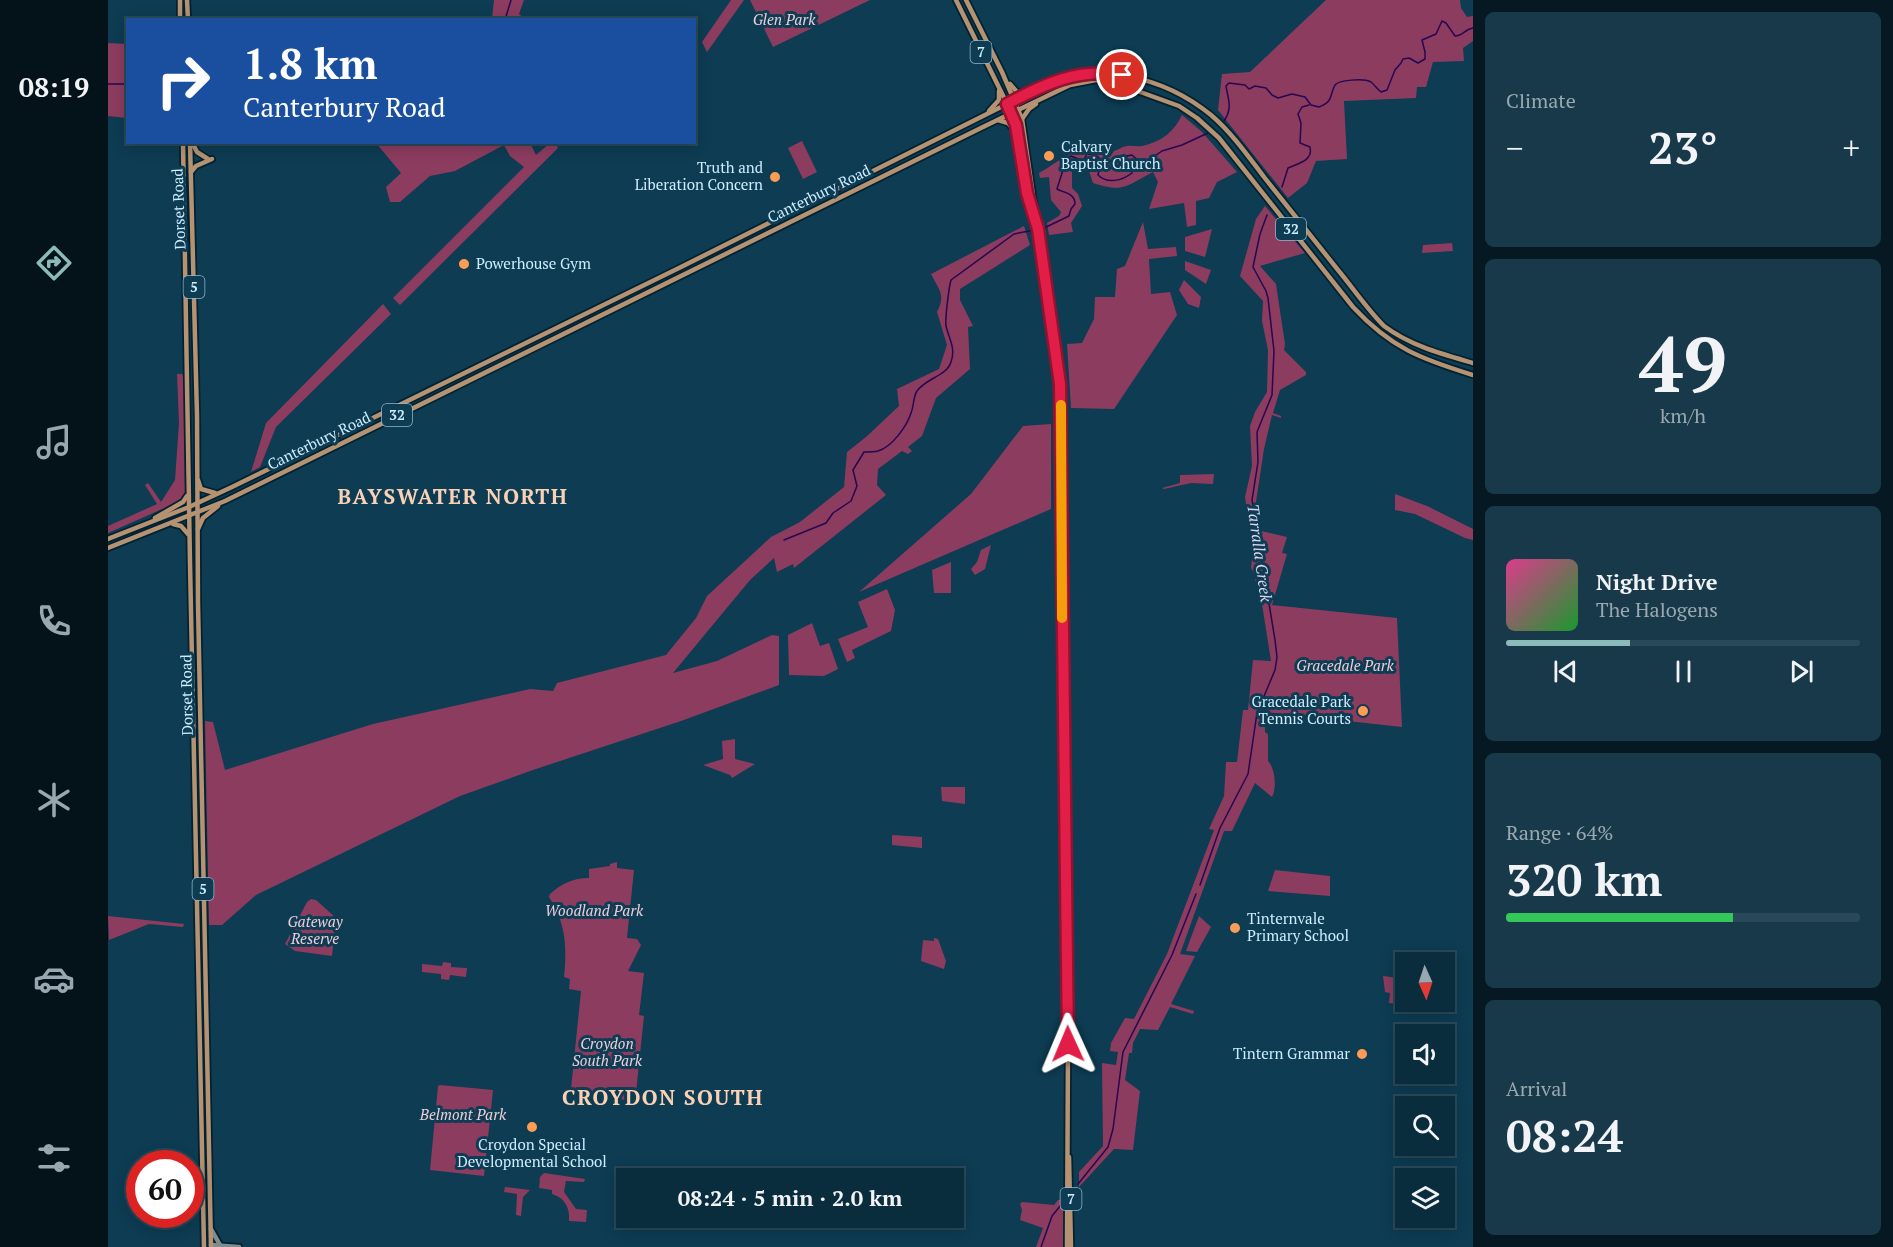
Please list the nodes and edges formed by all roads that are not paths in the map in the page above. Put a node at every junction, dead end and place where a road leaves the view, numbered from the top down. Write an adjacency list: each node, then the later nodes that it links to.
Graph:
1 (180, 0): 5 (main road)
2 (188, 0): 6 (main road)
3 (956, 0): 10 (main road, 7)
4 (966, 0): 7 (main road, 7)
5 (180, 18)
6 (188, 18)
7 (1002, 72): 11 (main road); 13 (main road, 7)
8 (1113, 73): 9 (main road); 11 (main road, Canterbury Road / 32); 27 (main road, Canterbury Road / 32)
9 (1110, 82): 12 (main road, Canterbury Road / 32); 29 (main road, Canterbury Road / 32)
10 (999, 87): 14 (main road, 7); 17 (main road)
11 (1028, 93): 13 (main road, Canterbury Road / 32)
12 (1048, 96): 15 (main road, Canterbury Road / 32); 19 (main road)
13 (1015, 100): 14 (main road, Canterbury Road / 32); 15 (main road, 7)
14 (1007, 104): 16 (main road, 7); 17 (main road, Canterbury Road / 32)
15 (1019, 110): 16 (main road, Canterbury Road / 32); 19 (main road, 7)
16 (1011, 114): 18 (main road, Canterbury Road / 32); 20 (main road, 7)
17 (985, 115): 24 (main road, Canterbury Road / 32)
18 (998, 120): 20 (main road); 25 (main road, Canterbury Road / 32)
19 (1023, 120): 28 (main road, 7)
20 (1018, 139): 28 (main road, 7)
21 (183, 144): 46 (main road, Dorset Road / 5)
22 (191, 144): 26 (main road, Dorset Road / 5)
23 (192, 144): 26 (main road)
24 (928, 144): 25 (main road); 30 (main road, Canterbury Road / 32)
25 (934, 151): 31 (main road, Canterbury Road / 32)
26 (190, 172): 44 (main road, Dorset Road / 5)
27 (1273, 188): 29 (main road); 32 (main road, Canterbury Road / 32)
28 (1030, 195): 67 (main road, 7)
29 (1264, 195): 33 (main road, Canterbury Road / 32)
30 (753, 231): 31 (main road); 34 (main road, Canterbury Road / 32)
31 (756, 239): 35 (main road, Canterbury Road / 32)
32 (1319, 245): 33 (main road); 36 (main road, Canterbury Road / 32)
33 (1310, 253): 38 (main road, Canterbury Road / 32)
34 (554, 328): 35 (main road); 40 (main road, Canterbury Road / 32)
35 (560, 335): 41 (main road, Canterbury Road / 32)
36 (1442, 354): 37 (main road, Canterbury Road / 32); 38 (main road)
37 (1473, 363)
38 (1441, 365): 39 (main road, Canterbury Road / 32)
39 (1473, 375)
40 (436, 387): 41 (main road); 42 (main road, Canterbury Road / 32)
41 (439, 395): 43 (main road, Canterbury Road / 32)
42 (341, 435): 43 (main road); 45 (main road, Canterbury Road / 32)
43 (345, 441): 47 (main road, Canterbury Road / 32)
44 (196, 477): 45 (main road); 48 (main road, Dorset Road / 5)
45 (220, 493): 48 (main road, Canterbury Road / 32)
46 (188, 494): 49 (main road, Dorset Road / 5); 53 (main road)
47 (225, 501): 50 (main road, Canterbury Road / 32); 54 (main road)
48 (196, 504): 49 (main road, Canterbury Road / 32); 50 (main road, Dorset Road / 5)
49 (189, 507): 51 (main road, Dorset Road / 5); 53 (main road, Canterbury Road / 32)
50 (197, 513): 51 (main road, Canterbury Road / 32); 54 (main road, Dorset Road / 5)
51 (189, 516): 52 (main road, Canterbury Road / 32); 55 (main road, Dorset Road / 5)
52 (171, 524): 55 (main road); 57 (main road, Canterbury Road / 32)
53 (142, 526): 56 (main road, Canterbury Road / 32)
54 (198, 530): 59 (main road, Dorset Road / 5)
55 (189, 536): 58 (main road, Dorset Road / 5)
56 (108, 538)
57 (108, 548)
58 (194, 725): 59 (main road); 60 (main road, Dorset Road / 5)
59 (200, 725): 61 (main road, Dorset Road / 5)
60 (202, 1120): 61 (main road); 64 (main road, Dorset Road / 5)
61 (208, 1120): 62 (main road, Dorset Road / 5)
62 (211, 1229): 63 (main road); 65 (main road, Dorset Road / 5)
63 (220, 1245): 65 (main road); 66 (main road)
64 (204, 1246): 65 (main road)
65 (211, 1246)
66 (235, 1247)
67 (1069, 1247)

